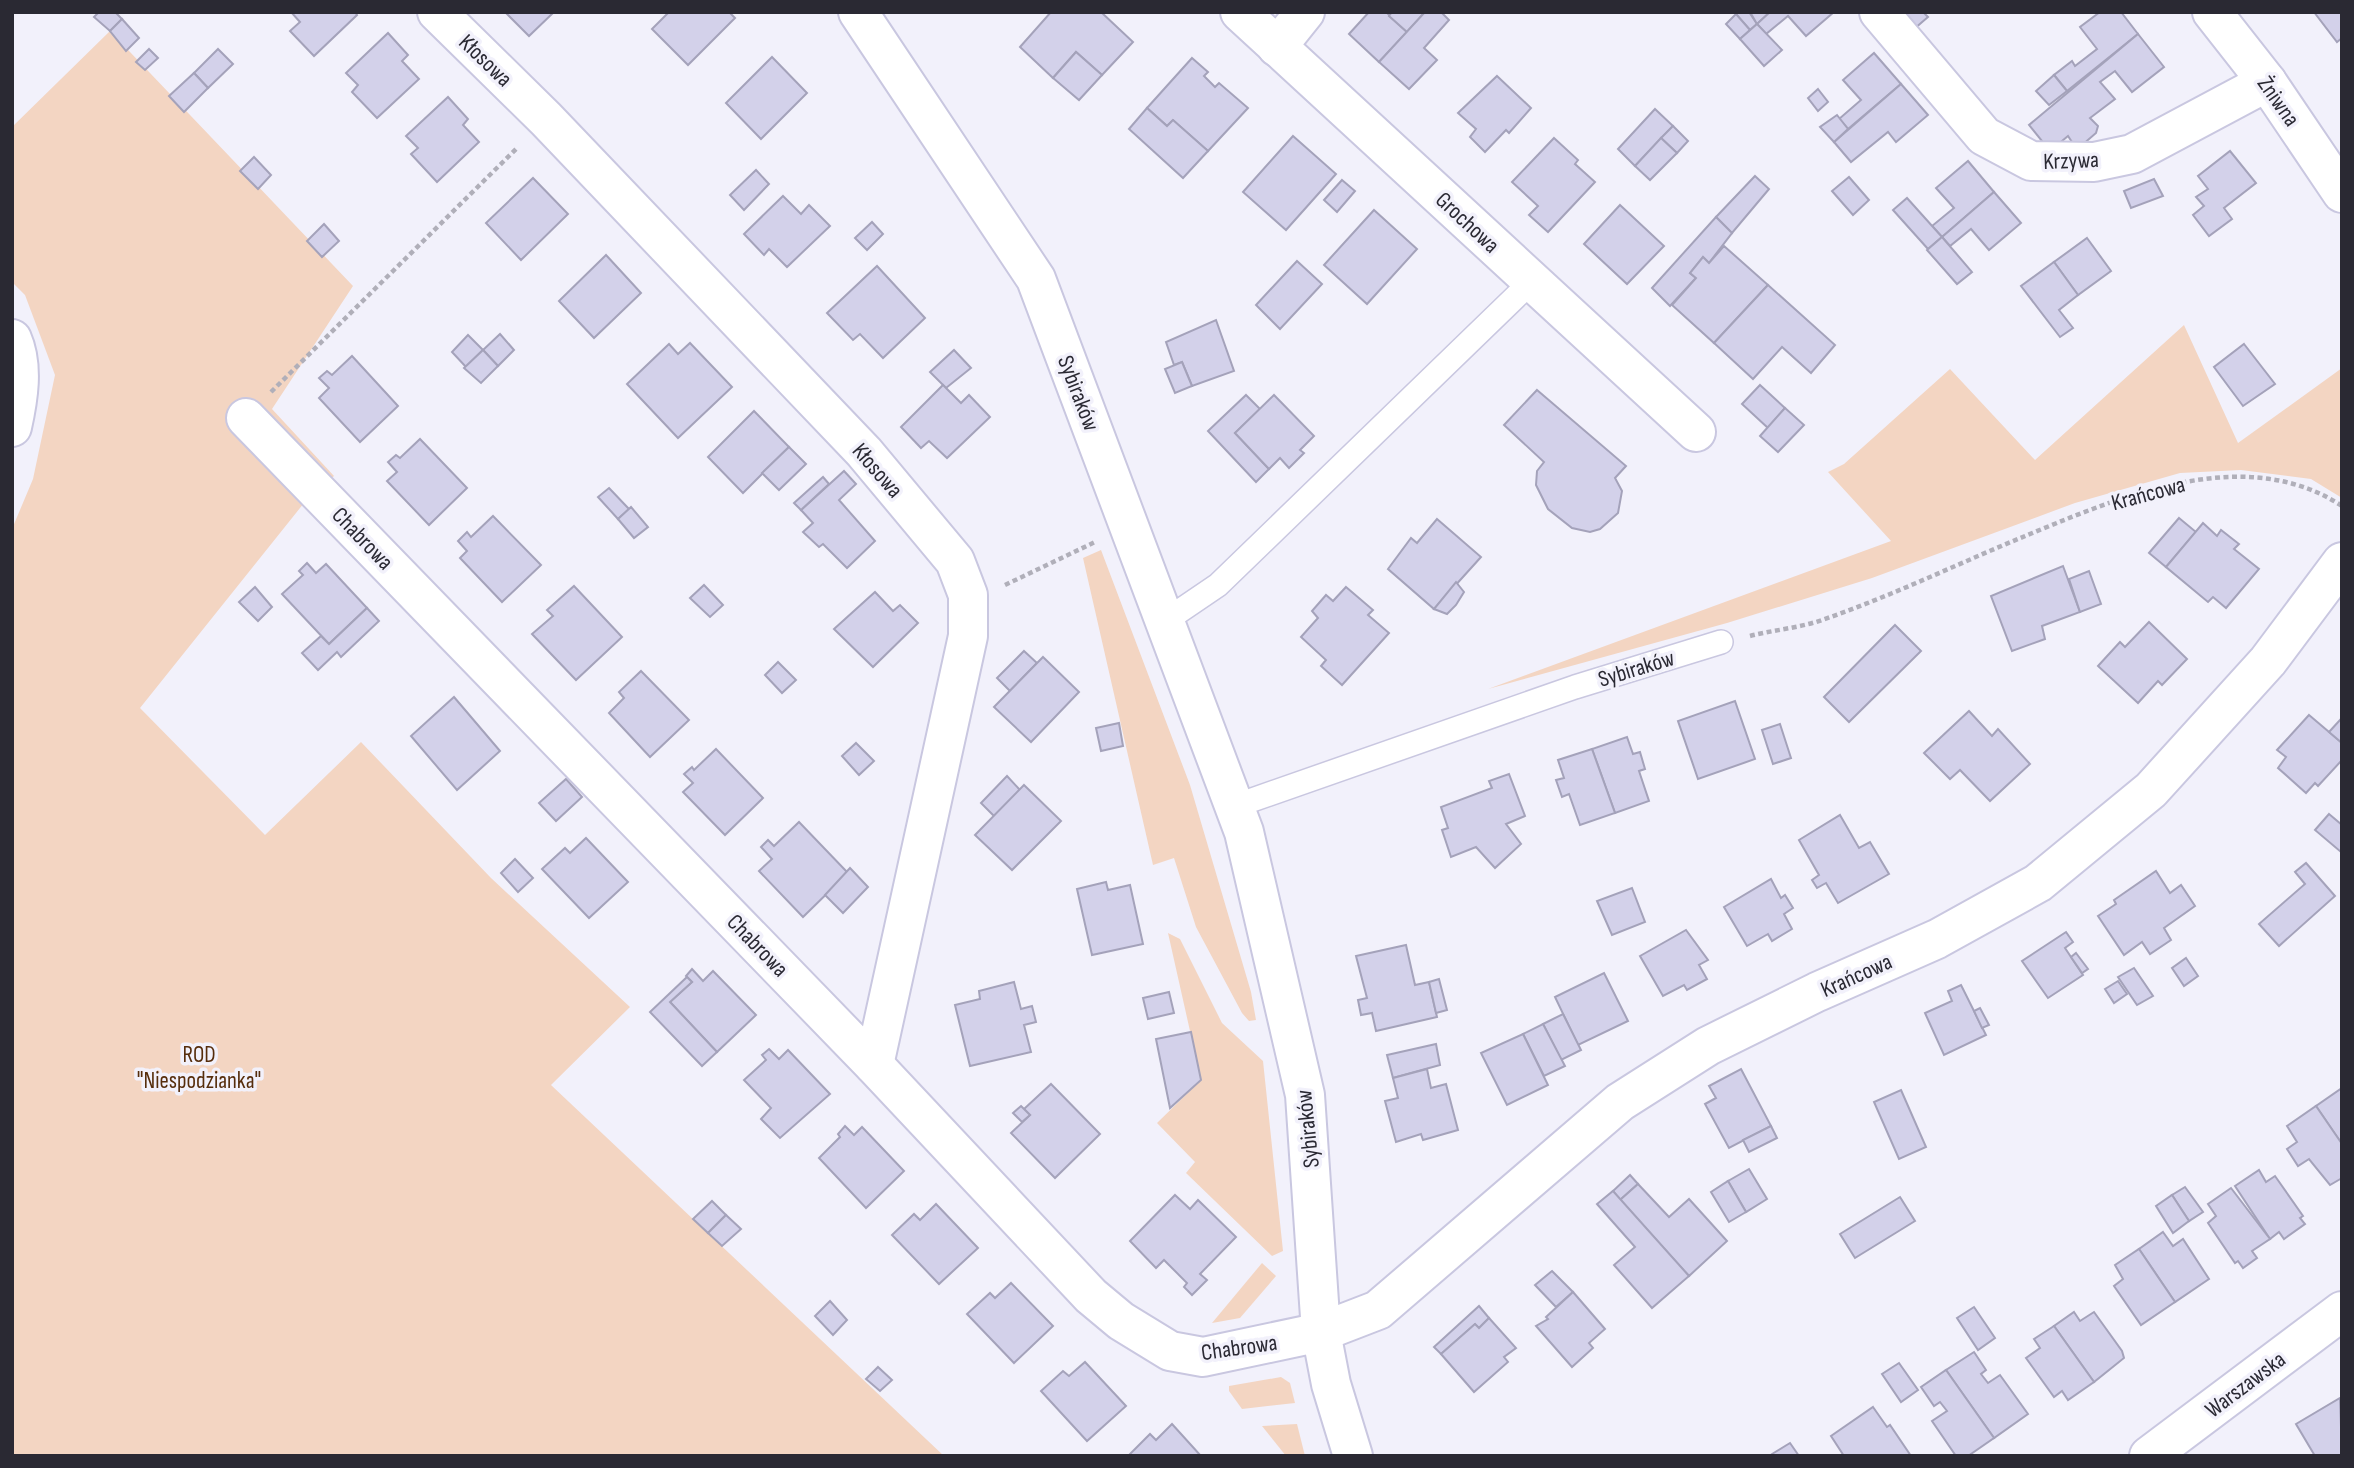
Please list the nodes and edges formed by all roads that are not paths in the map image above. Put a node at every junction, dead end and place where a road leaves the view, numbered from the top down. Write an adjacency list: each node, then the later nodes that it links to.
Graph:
1 (437, 12): 19 (street, Kłosowa)
2 (858, 12): 16 (street, Sybiraków)
3 (1240, 12): 7 (street, Grochowa)
4 (1305, 12): 7 (street)
5 (1879, 12): 8 (street, Krzywa)
6 (2212, 12): 8 (street, Żniwna)
7 (1277, 47): 10 (street, Grochowa)
8 (2267, 82): 9 (street, Żniwna)
9 (2342, 193)
10 (1532, 281): 14 (street, Grochowa); 16 (lane)
11 (12, 339): 13 (street)
12 (246, 418): 19 (street, Chabrowa)
13 (12, 428)
14 (1696, 432)
15 (2342, 562): 21 (street, Krańcowa)
16 (1165, 621): 18 (street, Sybiraków)
17 (1721, 642): 18 (lane, Sybiraków)
18 (1235, 806): 21 (street, Sybiraków)
19 (874, 1065): 21 (street, Chabrowa)
20 (2342, 1311): 23 (street, Warszawska)
21 (1321, 1332): 22 (street, Sybiraków)
22 (1353, 1456)
23 (2149, 1456)

